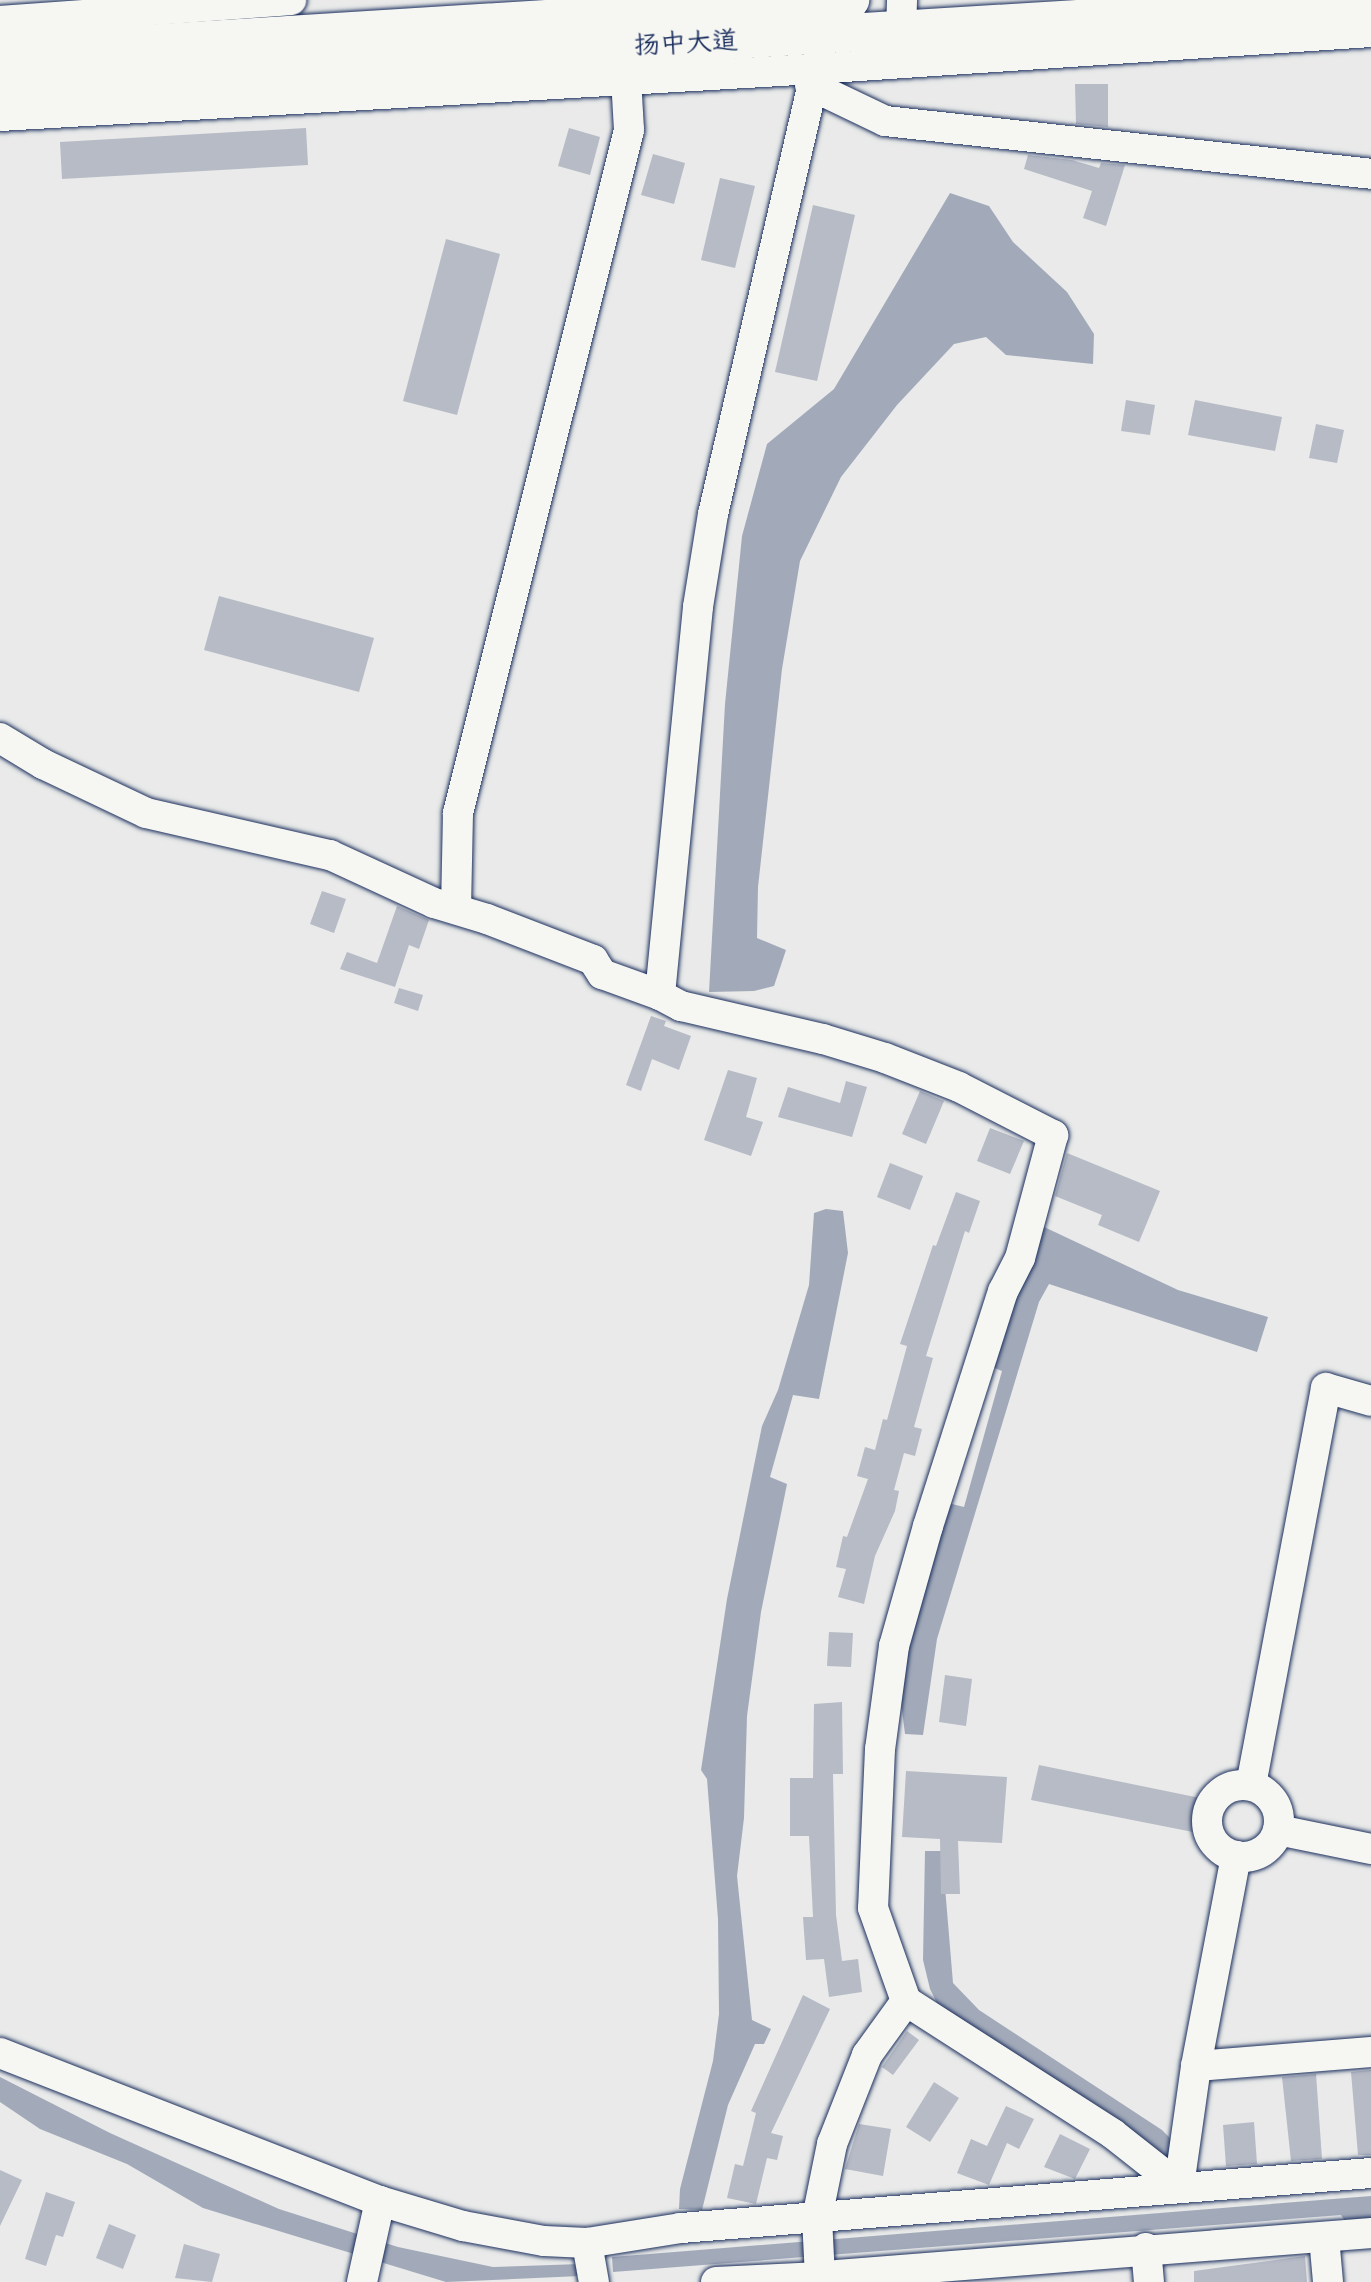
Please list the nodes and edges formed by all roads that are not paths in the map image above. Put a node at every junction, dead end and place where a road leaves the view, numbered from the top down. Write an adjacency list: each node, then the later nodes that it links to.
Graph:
1 (291, 0): 5 (street)
2 (1371, 1): 3 (main road, 扬中大道)
3 (1170, 7): 4 (main road, 扬中大道)
4 (902, 15): 7 (main road, 扬中大道)
5 (0, 21)
6 (1371, 32): 7 (street)
7 (826, 38): 8 (main road, 扬中大道); 9 (main road, 扬中大道); 12 (street); 15 (street)
8 (0, 53)
9 (625, 62): 10 (main road, 扬中大道); 11 (street); 14 (street)
10 (0, 85)
11 (0, 116)
12 (1371, 174)
13 (0, 738): 14 (street)
14 (456, 909): 15 (street)
15 (660, 995): 21 (street)
16 (1371, 1401): 17 (street)
17 (1251, 1785): 18 (street); 20 (street)
18 (1278, 1830): 19 (street); 20 (street)
19 (1371, 1849)
20 (1236, 1856): 24 (street)
21 (906, 2001): 26 (street); 28 (street)
22 (1371, 2052): 24 (street)
23 (0, 2053): 27 (street)
24 (1196, 2066): 26 (street)
25 (1371, 2173): 26 (street)
26 (1179, 2186): 28 (street)
27 (376, 2216): 31 (street); 33 (street)
28 (817, 2224): 31 (street); 34 (street)
29 (1371, 2233): 30 (street)
30 (1324, 2237): 32 (street); 38 (street)
31 (587, 2243): 35 (street)
32 (1146, 2248): 34 (street); 37 (street)
33 (364, 2275)
34 (828, 2275): 36 (street)
35 (594, 2282)
36 (716, 2282)
37 (1149, 2282)
38 (1328, 2282)

